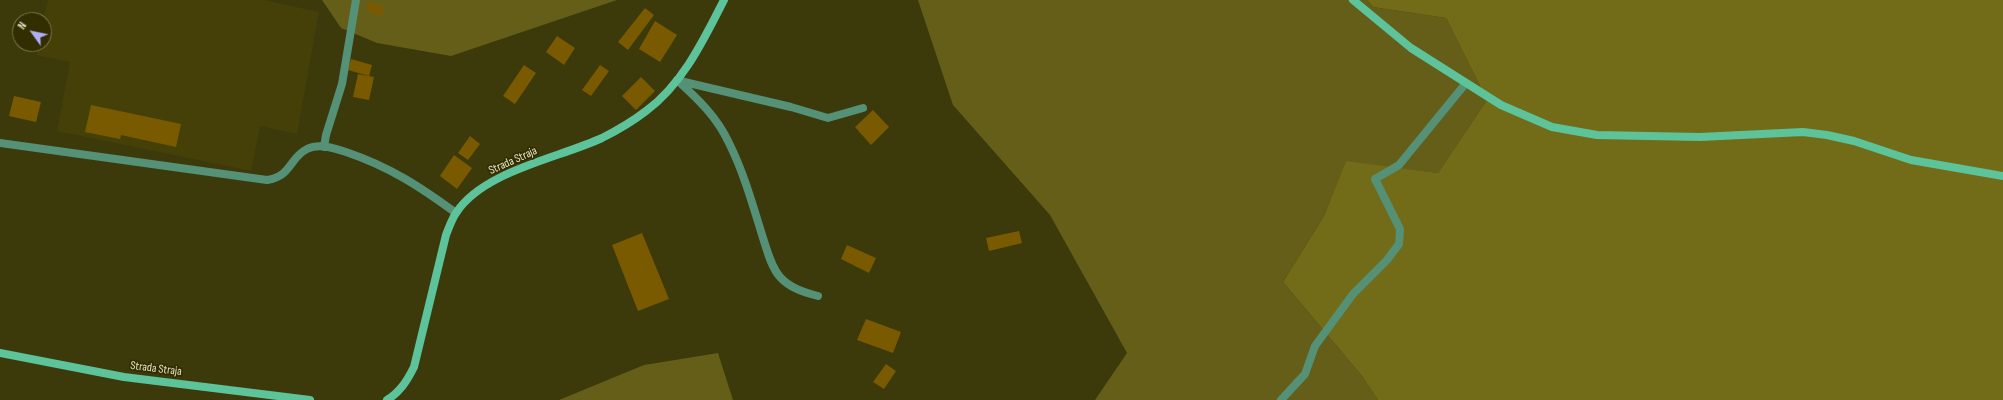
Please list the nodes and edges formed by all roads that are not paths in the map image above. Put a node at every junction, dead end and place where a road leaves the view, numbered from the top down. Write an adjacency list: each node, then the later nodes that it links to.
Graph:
1 (356, 0): 8 (street)
2 (724, 0): 4 (main road, Strada Straja)
3 (1353, 0): 5 (main road)
4 (677, 80): 6 (street); 10 (main road, Strada Straja); 11 (street)
5 (1466, 83): 9 (main road); 15 (street)
6 (863, 108)
7 (0, 143): 8 (street)
8 (324, 147): 10 (street)
9 (2003, 176)
10 (456, 213): 14 (main road, Strada Straja)
11 (818, 296)
12 (0, 354): 13 (main road, Strada Straja)
13 (310, 400)
14 (387, 400)
15 (1281, 400)

